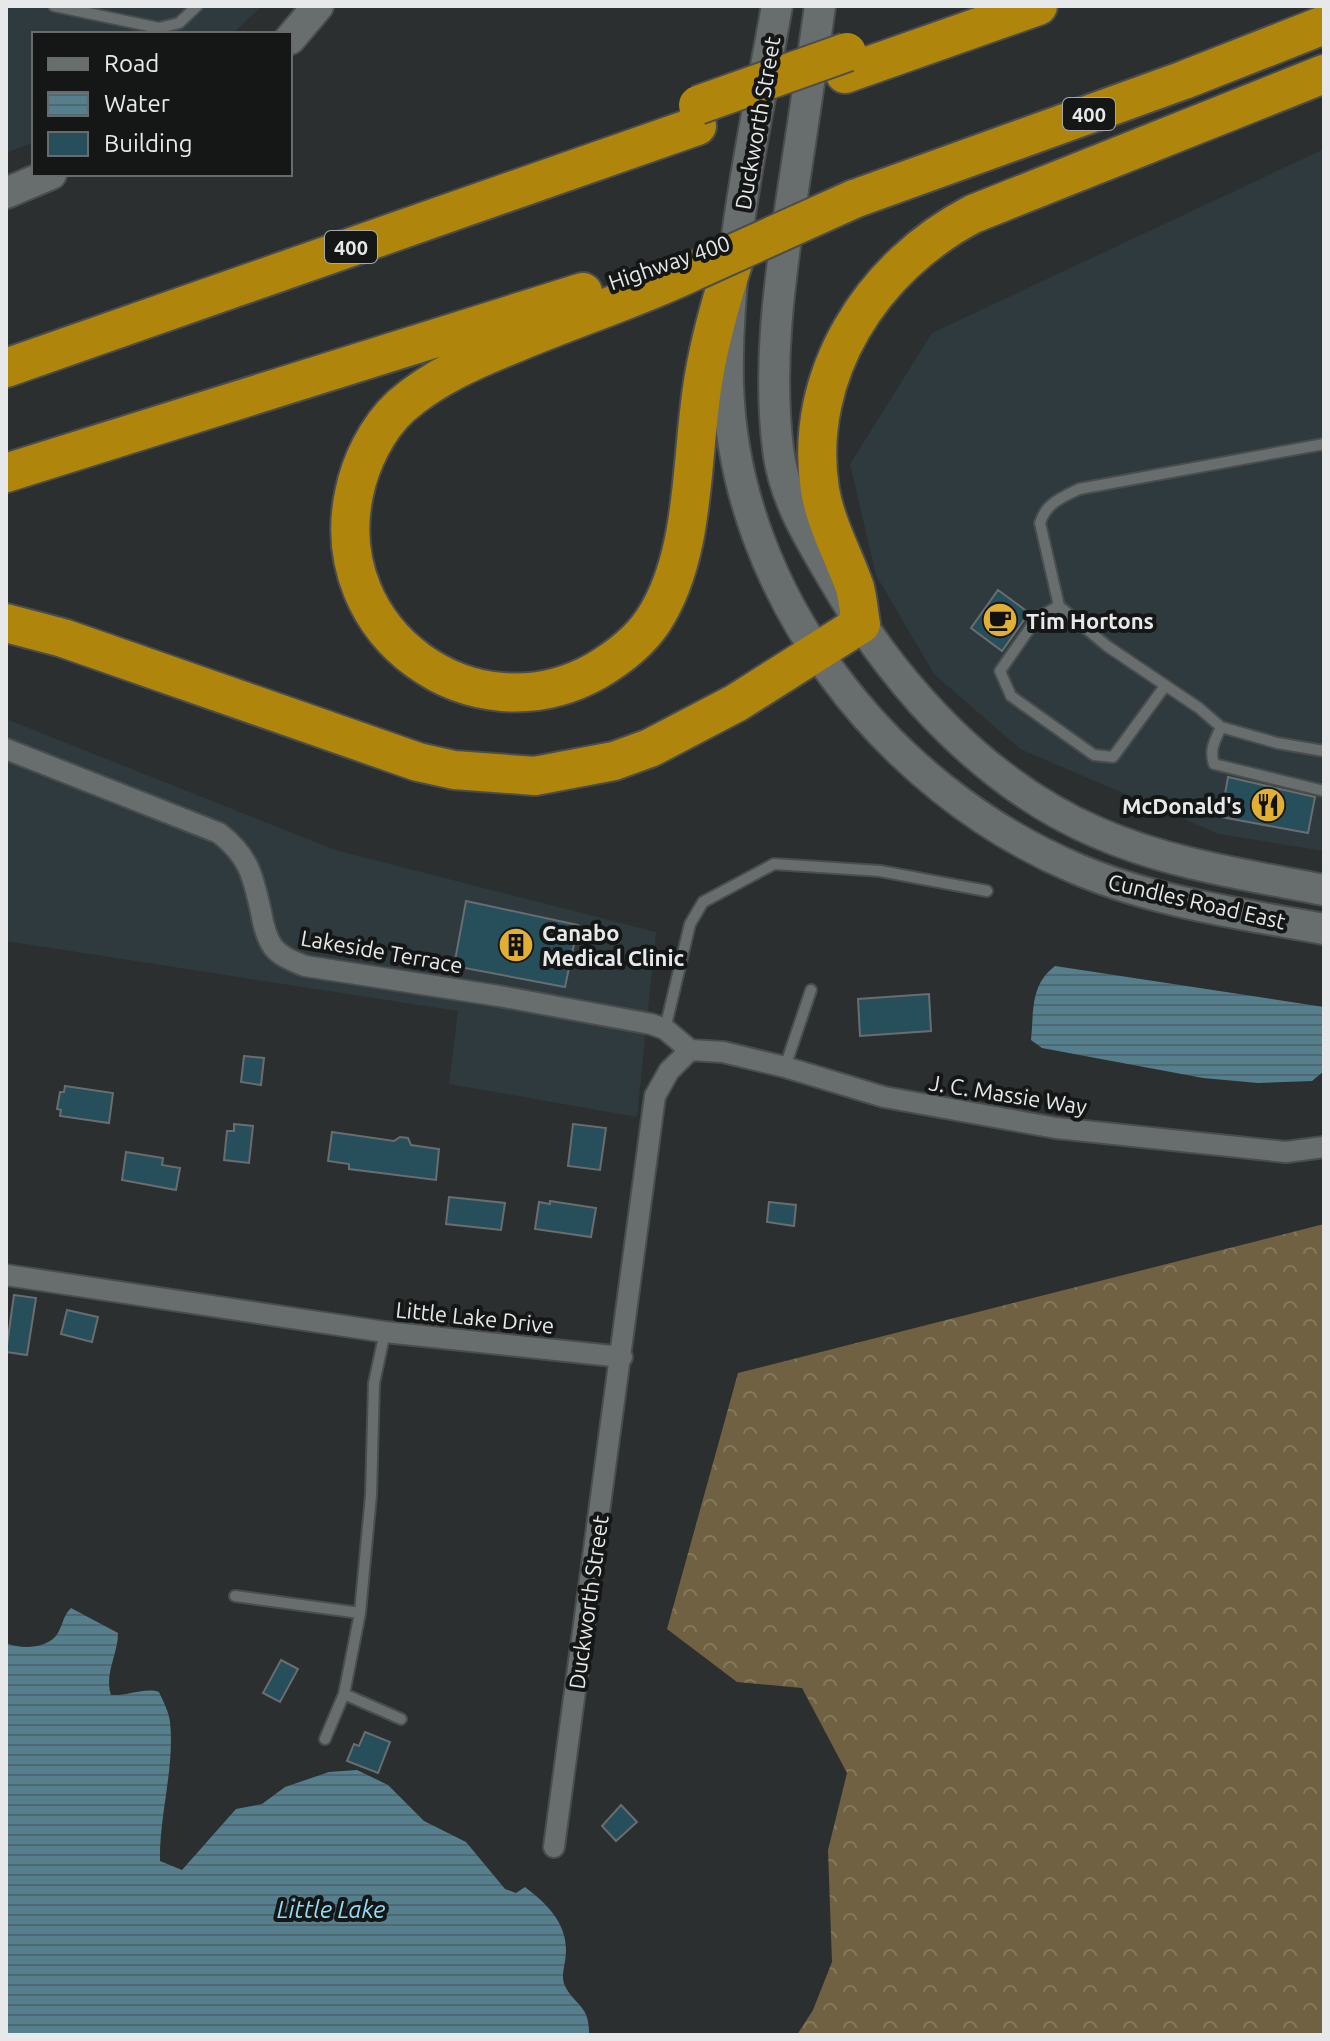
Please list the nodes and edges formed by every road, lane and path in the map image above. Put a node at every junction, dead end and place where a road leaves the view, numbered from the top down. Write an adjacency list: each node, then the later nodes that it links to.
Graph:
1 (54, 6): 2 (lane)
2 (197, 6)
3 (318, 6): 9 (main road)
4 (777, 6): 14 (main road, Duckworth Street)
5 (820, 6): 21 (main road, Duckworth Street)
6 (973, 6): 10 (highway)
7 (1038, 6): 10 (highway, 400)
8 (1324, 25): 15 (highway, Highway 400 / 400, bridge)
9 (292, 37)
10 (846, 63): 16 (highway, 400)
11 (1324, 74): 21 (highway)
12 (46, 176): 13 (main road)
13 (6, 193)
14 (736, 254): 15 (highway); 22 (main road, Duckworth Street)
15 (693, 263): 18 (highway, Highway 400 / 400)
16 (6, 368)
17 (1324, 444): 19 (lane)
18 (6, 473)
19 (1059, 606): 23 (lane); 23 (lane)
20 (6, 623): 22 (highway)
21 (861, 624): 22 (highway); 29 (main road, Cundles Road East)
22 (819, 653): 32 (main road, Cundles Road East)
23 (1165, 686): 24 (lane)
24 (1221, 727): 26 (lane); 27 (lane)
25 (6, 749): 34 (street, Lakeside Terrace)
26 (1324, 749)
27 (1324, 791)
28 (1324, 880): 29 (main road)
29 (1277, 881): 30 (main road, Cundles Road East)
30 (1324, 890)
31 (987, 891): 34 (lane)
32 (1324, 929)
33 (811, 990): 36 (lane)
34 (665, 1029): 35 (street, Lakeside Terrace)
35 (690, 1050): 36 (street, J. C. Massie Way); 40 (street)
36 (785, 1067): 37 (street, J. C. Massie Way)
37 (1324, 1147)
38 (6, 1275): 39 (street, Little Lake Drive)
39 (385, 1332): 40 (street, Little Lake Drive); 42 (lane)
40 (622, 1357): 46 (street, Duckworth Street)
41 (235, 1596): 42 (lane)
42 (360, 1613): 43 (lane)
43 (344, 1694): 44 (lane); 45 (lane)
44 (401, 1719)
45 (325, 1739)
46 (554, 1847)

